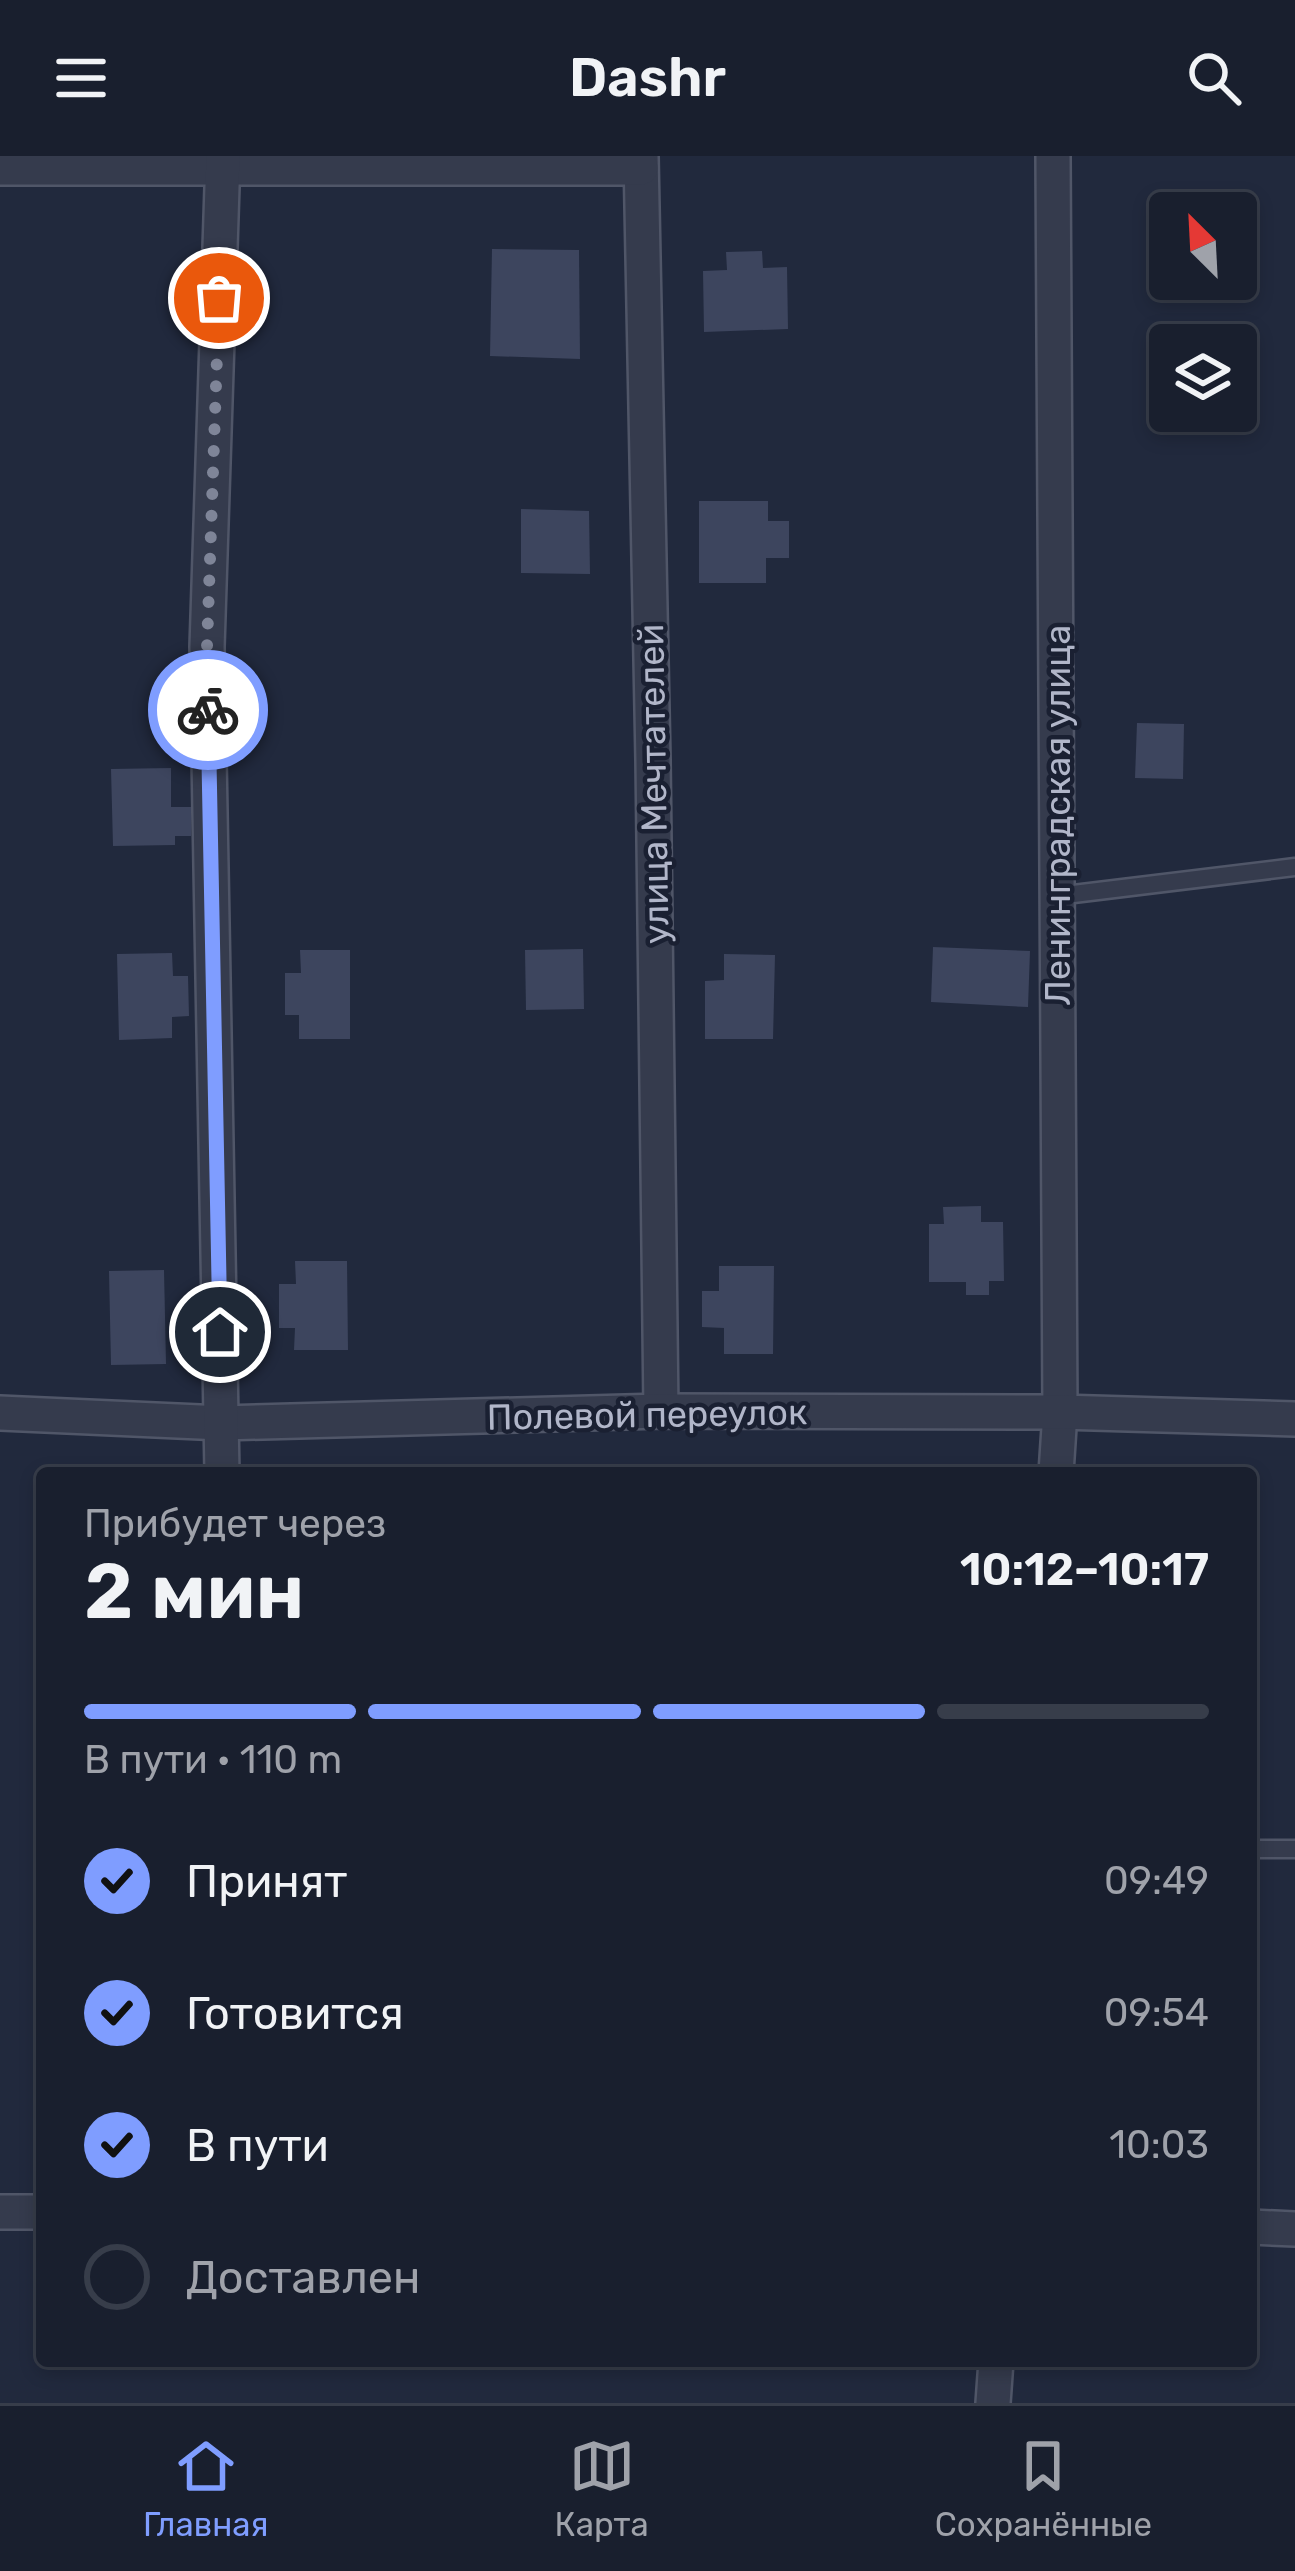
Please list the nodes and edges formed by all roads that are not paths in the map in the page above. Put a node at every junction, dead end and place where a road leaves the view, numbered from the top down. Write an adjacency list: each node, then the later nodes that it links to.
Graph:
1 (1053, 156): 6 (street, Ленинградская улица)
2 (223, 161): 3 (street); 4 (street); 11 (street)
3 (641, 162): 7 (street, улица Мечтателей)
4 (0, 168)
5 (1295, 867): 6 (lane)
6 (1057, 896): 8 (street, Ленинградская улица)
7 (661, 1411): 8 (street, Полевой переулок); 11 (street, Полевой переулок)
8 (1060, 1412): 10 (street, Полевой переулок); 13 (street, Ленинградская улица)
9 (0, 1413): 11 (street, Полевой переулок)
10 (1295, 1419)
11 (222, 1423): 12 (street)
12 (222, 1467)
13 (1056, 1467)
14 (1257, 1849): 15 (lane)
15 (1295, 1849)
16 (0, 2212): 17 (street)
17 (36, 2212)
18 (1257, 2227): 19 (street)
19 (1295, 2229)
20 (995, 2367): 21 (street)
21 (993, 2403)

